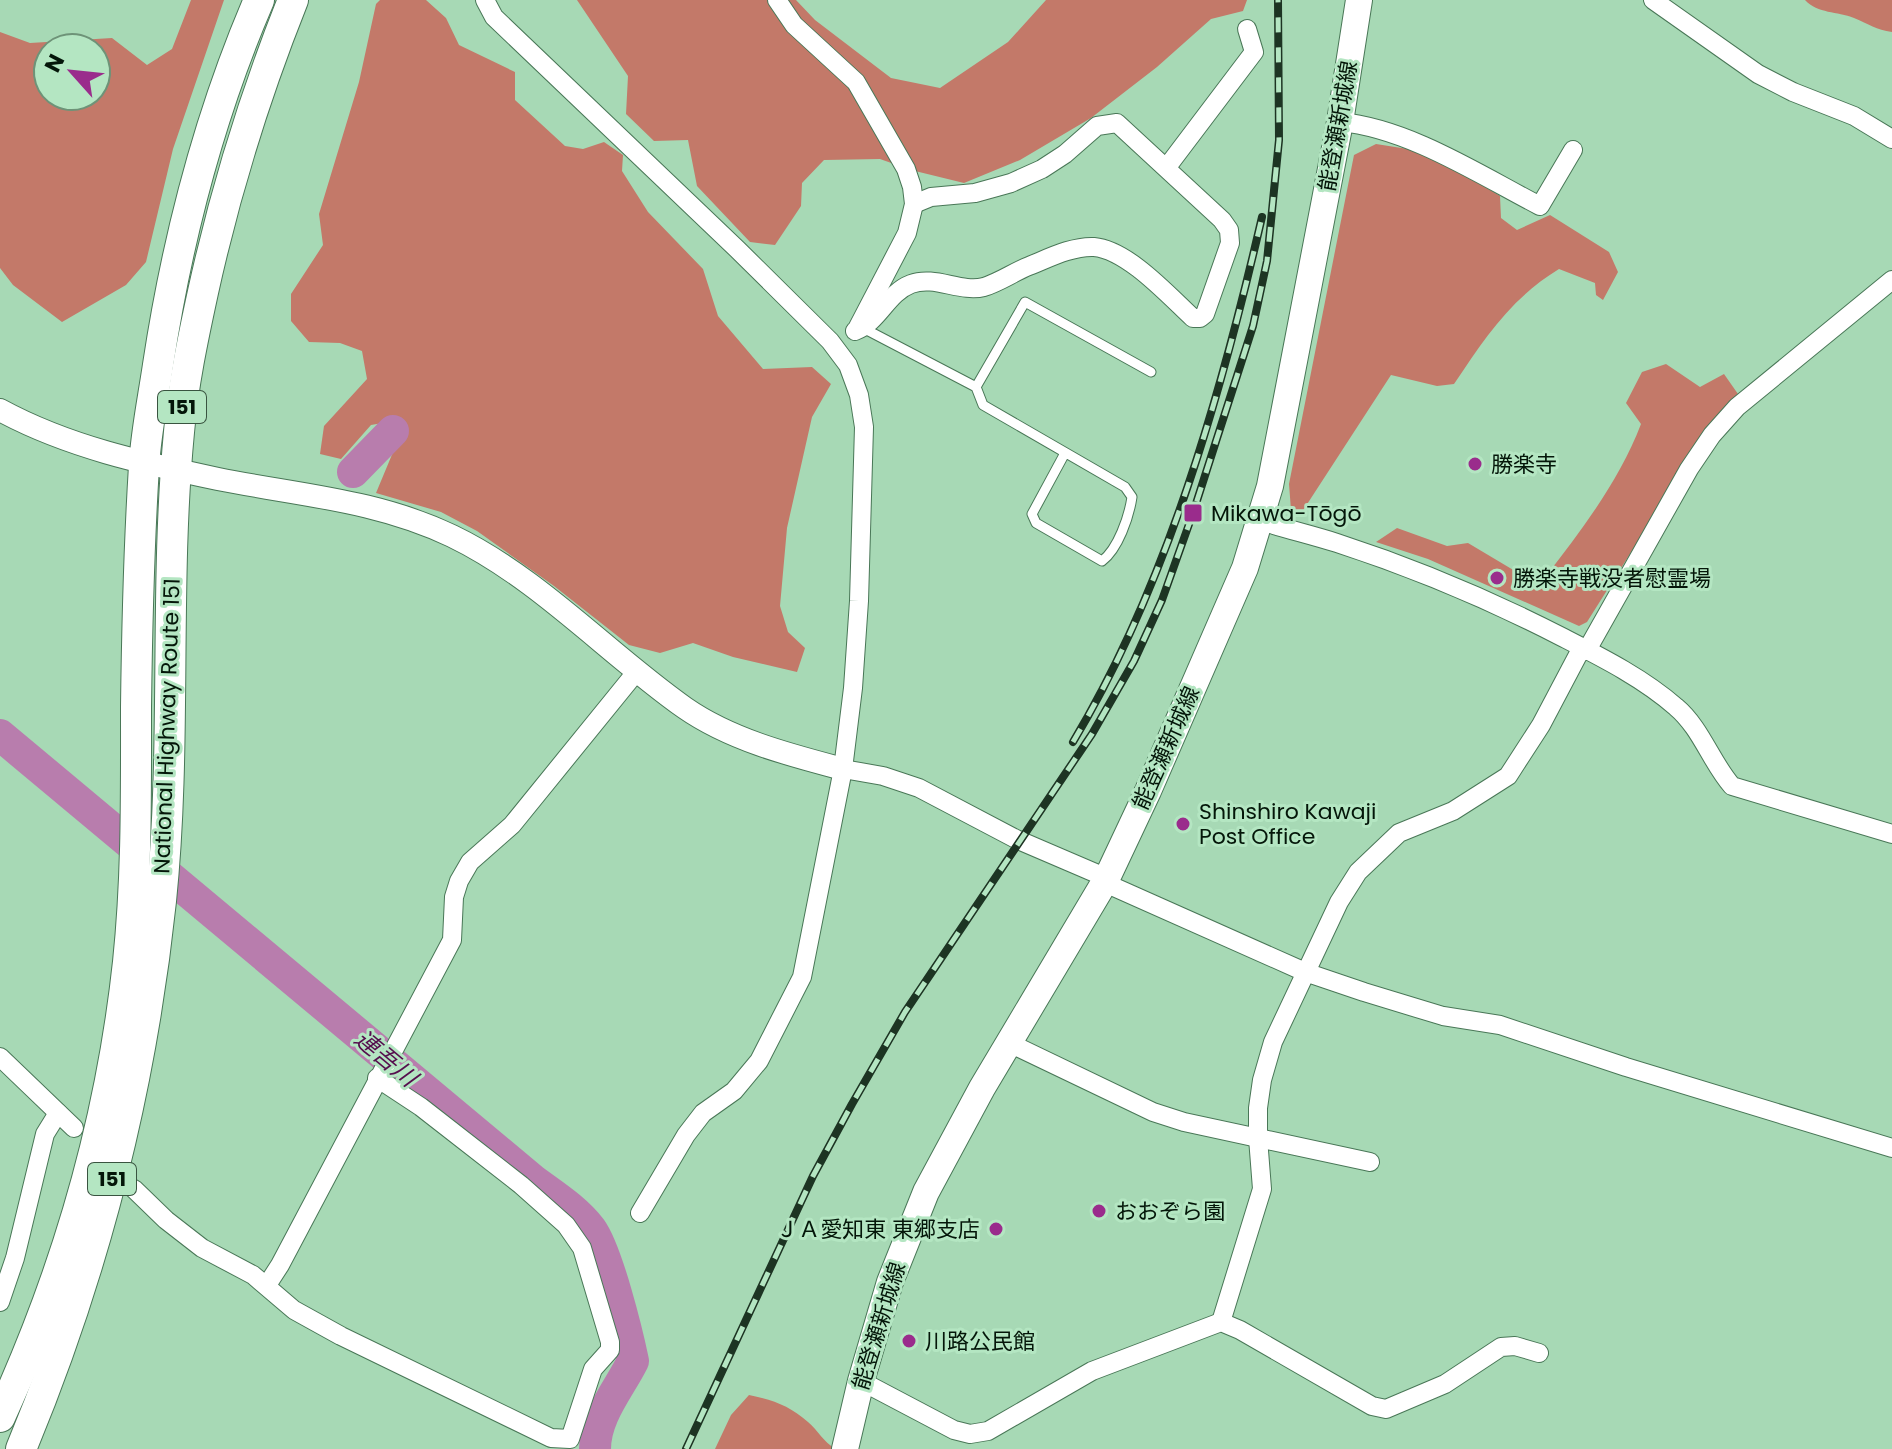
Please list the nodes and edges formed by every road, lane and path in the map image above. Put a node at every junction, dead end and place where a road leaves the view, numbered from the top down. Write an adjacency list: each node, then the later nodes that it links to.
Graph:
1 (259, 0): 20 (highway, National Highway Route 151 / 151)
2 (293, 0): 21 (highway, National Highway Route 151 / 151)
3 (485, 0): 15 (street)
4 (777, 0): 12 (street)
5 (1359, 0): 8 (main road, 能登瀬新城線)
6 (1653, 0): 9 (street)
7 (1247, 29): 11 (street)
8 (1340, 122): 10 (street); 22 (main road, 能登瀬新城線)
9 (1892, 139)
10 (1573, 150)
11 (1167, 167): 12 (street); 14 (street)
12 (914, 204): 14 (street)
13 (1892, 280): 23 (street)
14 (859, 330): 15 (street); 17 (lane)
15 (840, 352): 25 (street)
16 (1151, 372): 17 (lane)
17 (976, 387): 19 (lane)
18 (0, 410): 20 (street)
19 (1065, 453): 19 (lane)
20 (144, 462): 21 (street); 44 (highway, National Highway Route 151 / 151)
21 (176, 468): 24 (street); 45 (highway, National Highway Route 151 / 151)
22 (1261, 521): 23 (street); 27 (main road, 能登瀬新城線)
23 (1587, 650): 26 (street); 28 (street)
24 (637, 671): 25 (street); 31 (street)
25 (843, 769): 27 (street); 38 (street)
26 (1892, 834)
27 (1107, 878): 28 (street); 29 (main road, 能登瀬新城線)
28 (1305, 972): 34 (street); 35 (street)
29 (1009, 1043): 34 (street); 43 (main road, 能登瀬新城線)
30 (0, 1057): 32 (street)
31 (379, 1075): 39 (street); 39 (street)
32 (58, 1113): 33 (street); 40 (street)
33 (74, 1128)
34 (1258, 1138): 36 (street); 41 (street)
35 (1892, 1148)
36 (1370, 1162)
37 (134, 1189): 39 (street)
38 (640, 1213)
39 (267, 1285)
40 (0, 1302)
41 (1221, 1322): 42 (street); 43 (street)
42 (1539, 1353)
43 (861, 1381): 46 (main road, 能登瀬新城線)
44 (0, 1417)
45 (21, 1449)
46 (845, 1449)

